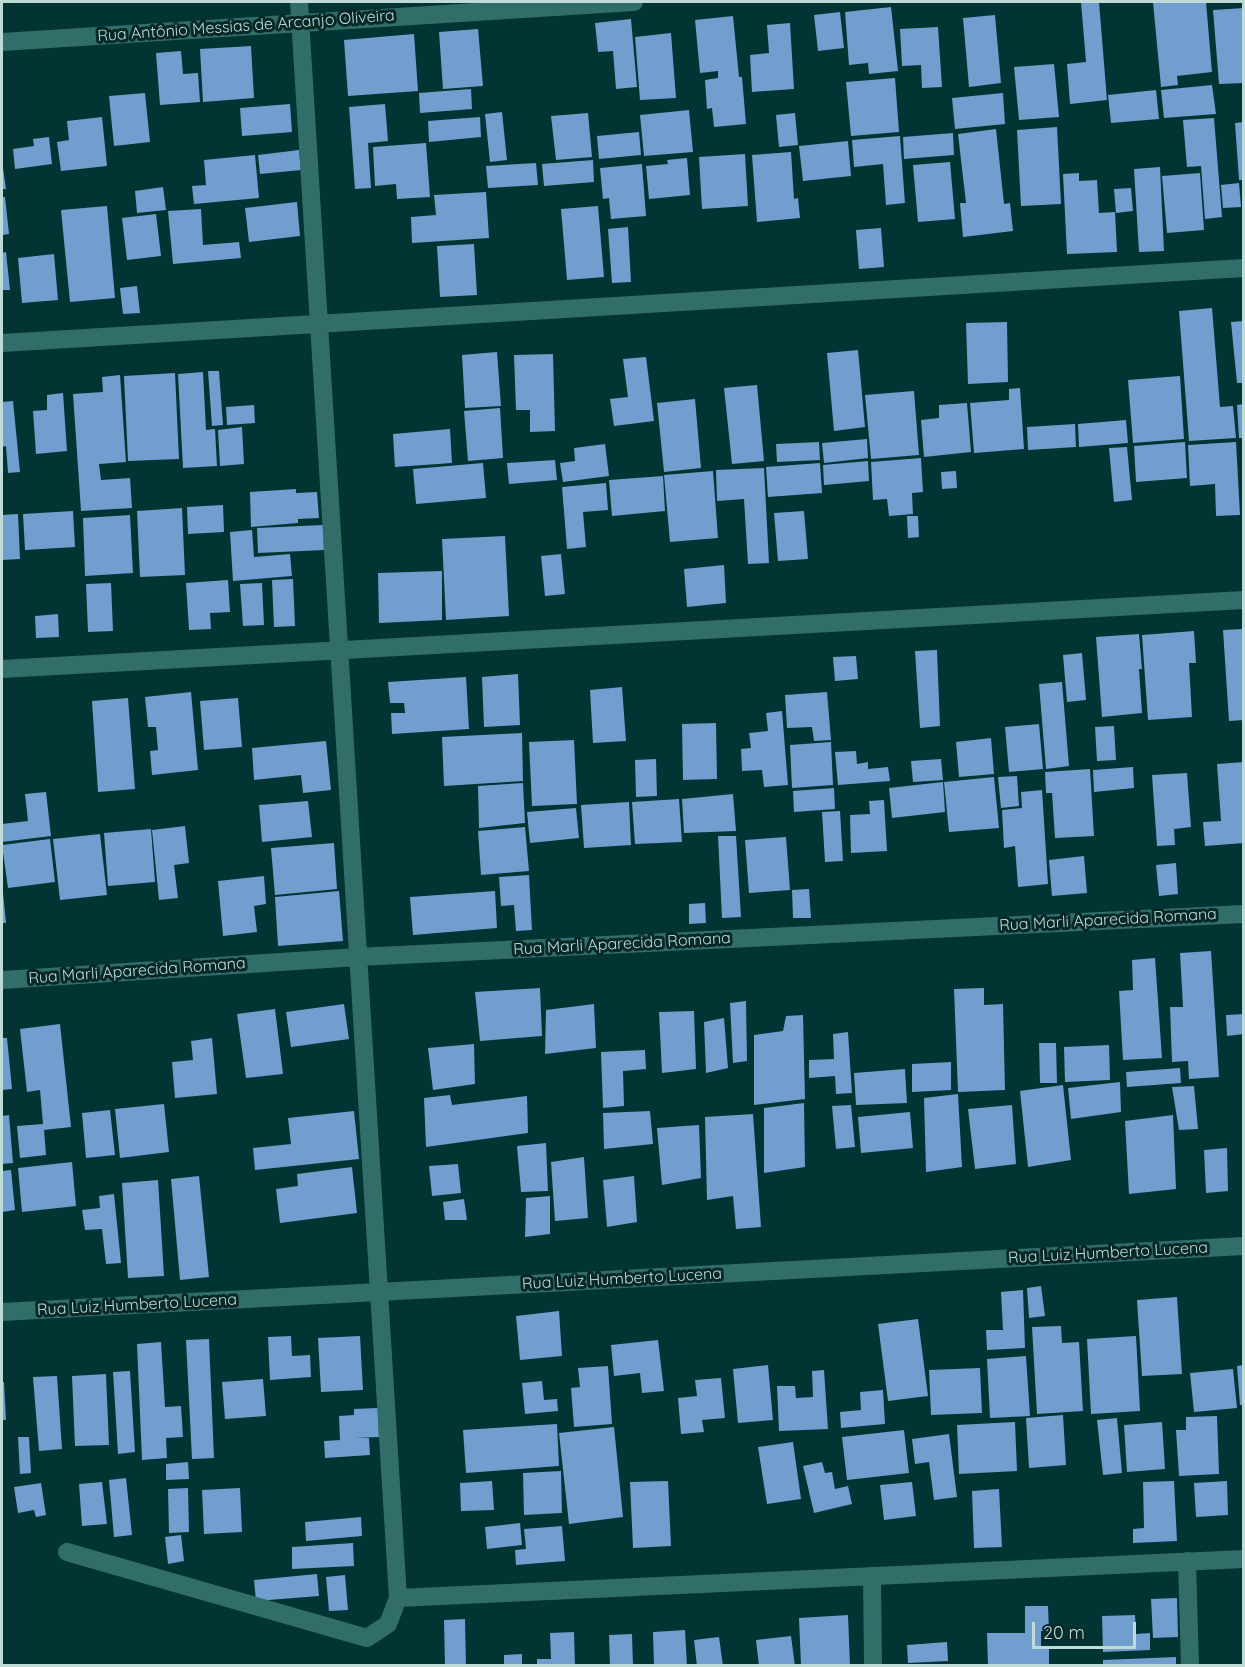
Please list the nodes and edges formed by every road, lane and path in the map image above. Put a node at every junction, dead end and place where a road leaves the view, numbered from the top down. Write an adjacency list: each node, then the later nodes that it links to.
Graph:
1 (299, 2): 3 (street)
2 (634, 2): 3 (street, Rua Antônio Messias de Arcanjo Oliveira)
3 (300, 23): 4 (street, Rua Antônio Messias de Arcanjo Oliveira); 6 (street)
4 (2, 42)
5 (1244, 268): 6 (street)
6 (319, 325): 7 (street); 9 (street)
7 (2, 343)
8 (1244, 600): 9 (street)
9 (339, 649): 10 (street); 12 (street)
10 (2, 669)
11 (1244, 914): 12 (street, Rua Marli Aparecida Romana)
12 (358, 957): 13 (street, Rua Marli Aparecida Romana); 15 (street)
13 (2, 980)
14 (1244, 1246): 15 (street, Rua Luiz Humberto Lucena)
15 (380, 1292): 16 (street, Rua Luiz Humberto Lucena); 21 (street)
16 (2, 1312)
17 (67, 1552): 21 (street)
18 (1244, 1558): 19 (street)
19 (1187, 1561): 20 (street); 23 (street)
20 (872, 1576): 21 (street); 22 (street)
21 (398, 1598)
22 (873, 1665)
23 (1190, 1665)

